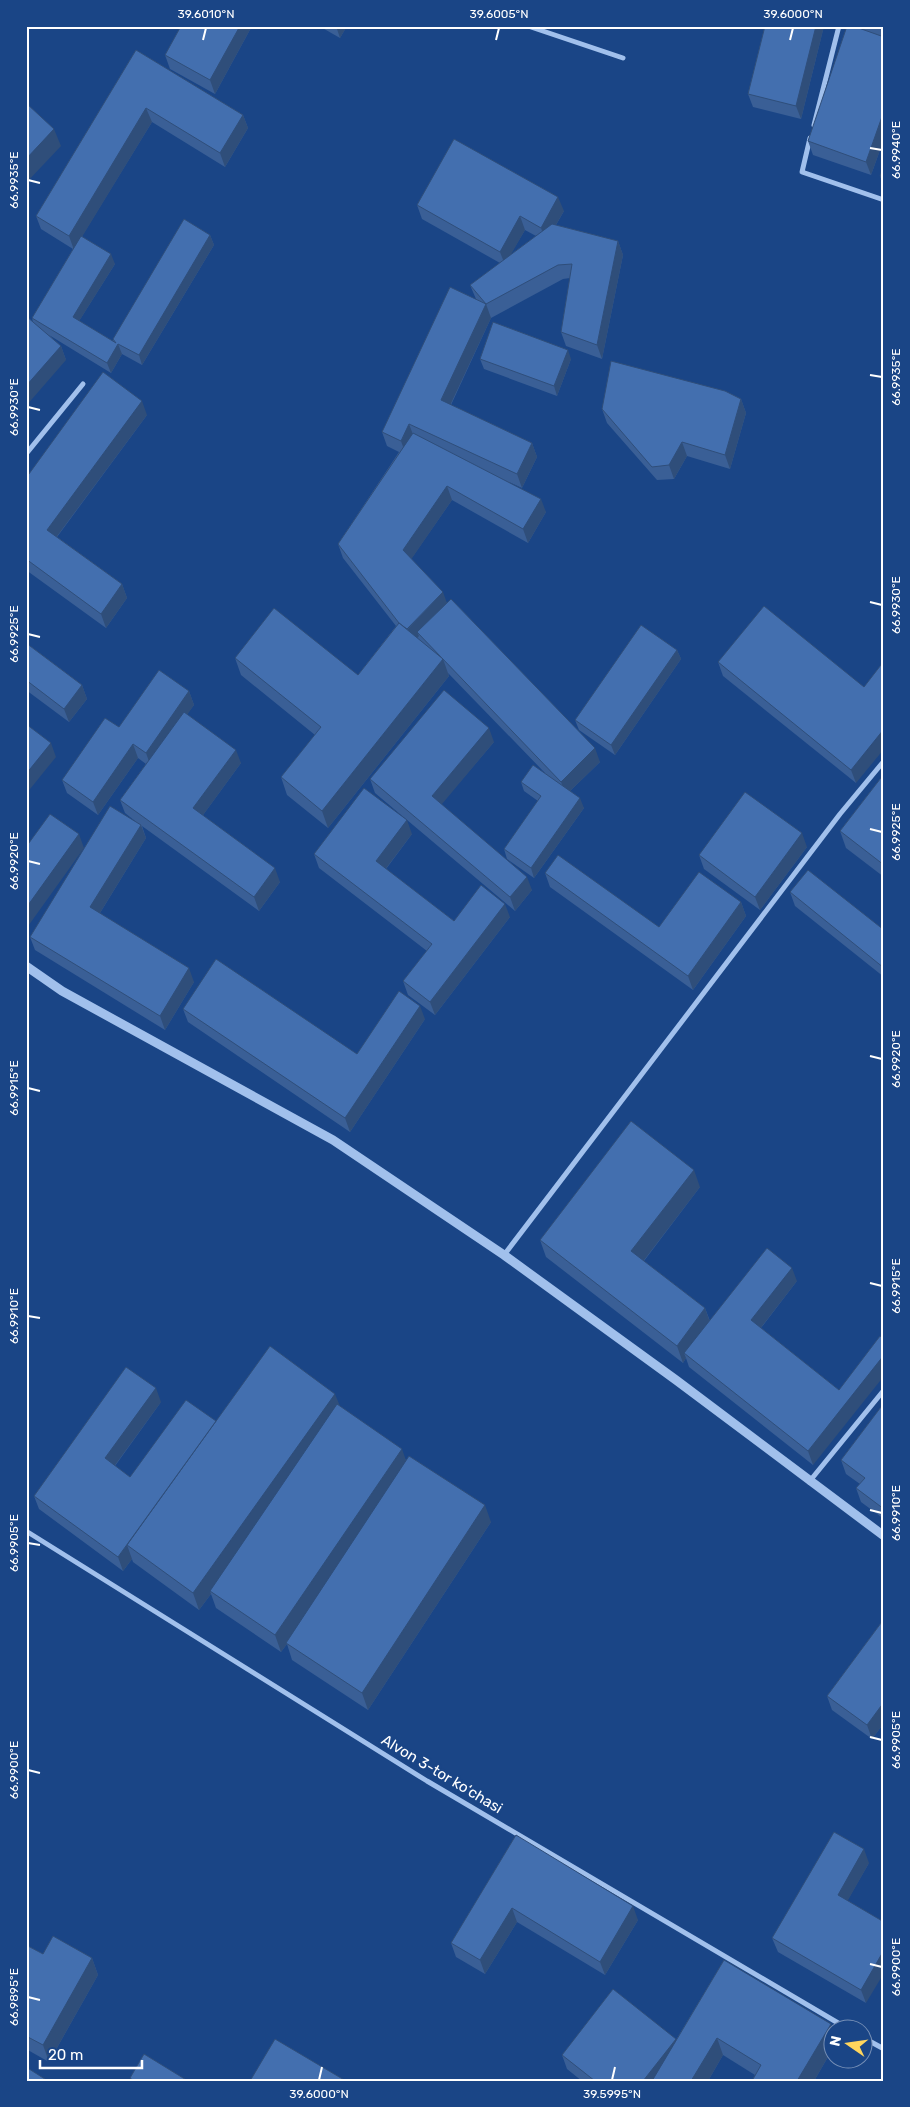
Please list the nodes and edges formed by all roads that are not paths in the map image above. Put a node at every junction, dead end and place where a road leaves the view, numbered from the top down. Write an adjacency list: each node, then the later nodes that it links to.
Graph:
1 (528, 26): 3 (street)
2 (839, 26): 4 (street)
3 (624, 58)
4 (884, 200)
5 (83, 384): 6 (street)
6 (26, 454)
7 (884, 761): 9 (street)
8 (26, 966): 9 (street)
9 (504, 1255): 11 (street)
10 (884, 1390): 11 (street)
11 (809, 1482): 13 (street)
12 (26, 1531): 14 (street, Alvon 3-tor ko‘chasi)
13 (884, 1536)
14 (833, 2020)
15 (872, 2042): 16 (street)
16 (884, 2049)

